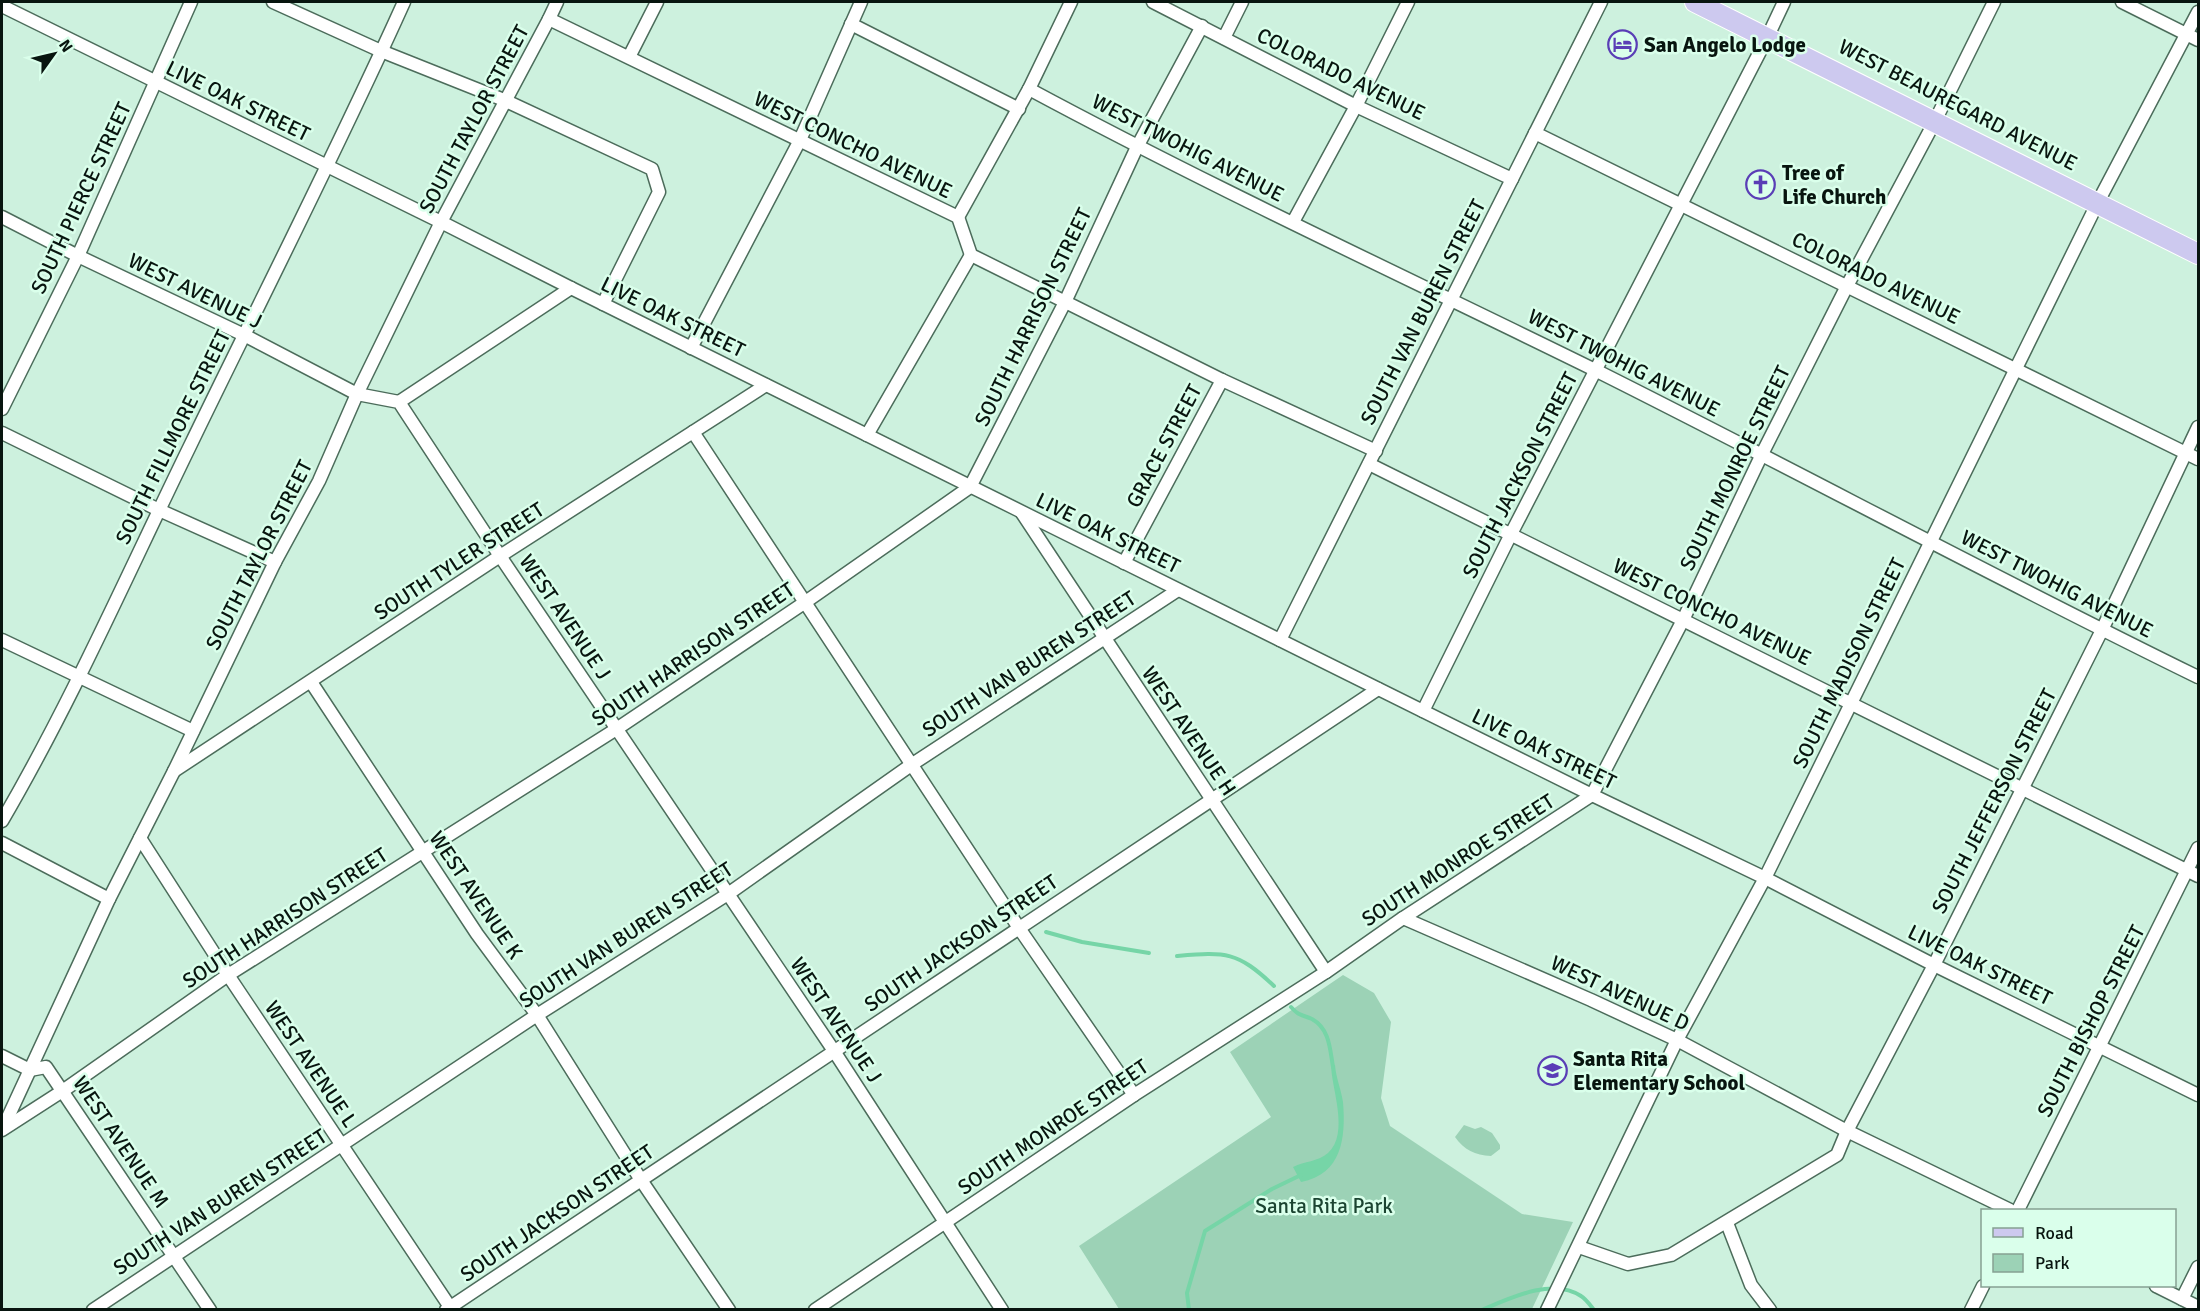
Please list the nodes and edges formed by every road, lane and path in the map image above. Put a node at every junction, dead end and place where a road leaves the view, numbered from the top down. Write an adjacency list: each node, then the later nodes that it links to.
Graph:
1 (190, 2): 26 (street, SOUTH PIERCE STREET)
2 (273, 2): 24 (street)
3 (404, 2): 24 (street, SOUTH FILLMORE STREET)
4 (556, 2): 18 (street, SOUTH TAYLOR STREET)
5 (657, 2): 25 (street)
6 (861, 2): 19 (street)
7 (1071, 2): 27 (street)
8 (1153, 2): 20 (street, COLORADO AVENUE)
9 (1242, 2): 23 (street)
10 (1408, 2): 29 (street)
11 (1601, 2): 32 (street, SOUTH VAN BUREN STREET)
12 (1695, 2): 21 (main road, WEST BEAUREGARD AVENUE)
13 (1784, 2): 21 (street, SOUTH JACKSON STREET)
14 (1994, 2): 31 (street, SOUTH MONROE STREET)
15 (2122, 2): 22 (street)
16 (2, 6): 26 (street, LIVE OAK STREET)
17 (2199, 12): 22 (street, SOUTH MADISON STREET)
18 (549, 19): 25 (street, WEST CONCHO AVENUE); 28 (street, SOUTH TAYLOR STREET)
19 (851, 24): 30 (street); 33 (street)
20 (1202, 26): 23 (street, COLORADO AVENUE); 34 (street, SOUTH HARRISON STREET)
21 (1768, 36): 31 (main road, WEST BEAUREGARD AVENUE); 38 (street, SOUTH JACKSON STREET)
22 (2193, 37): 37 (street, SOUTH MADISON STREET)
23 (1224, 38): 29 (street, COLORADO AVENUE)
24 (381, 51): 28 (street); 35 (street, SOUTH FILLMORE STREET)
25 (629, 57): 33 (street, WEST CONCHO AVENUE)
26 (155, 82): 35 (street, LIVE OAK STREET); 45 (street, SOUTH PIERCE STREET)
27 (1029, 89): 30 (street); 34 (street, WEST TWOHIG AVENUE)
28 (504, 100): 41 (street, SOUTH TAYLOR STREET); 50 (street)
29 (1356, 106): 36 (street, COLORADO AVENUE); 42 (street)
30 (1019, 109): 40 (street)
31 (1935, 121): 37 (main road, WEST BEAUREGARD AVENUE); 46 (street, SOUTH MONROE STREET)
32 (1535, 133): 36 (street, SOUTH VAN BUREN STREET); 38 (street, COLORADO AVENUE)
33 (800, 140): 40 (street, WEST CONCHO AVENUE); 52 (street)
34 (1137, 147): 42 (street, WEST TWOHIG AVENUE); 49 (street, SOUTH HARRISON STREET)
35 (328, 168): 41 (street, LIVE OAK STREET); 51 (street, SOUTH FILLMORE STREET)
36 (1512, 179): 48 (street, SOUTH VAN BUREN STREET)
37 (2098, 202): 43 (main road, WEST BEAUREGARD AVENUE); 53 (street, SOUTH MADISON STREET)
38 (1680, 204): 46 (street, COLORADO AVENUE); 54 (street, SOUTH JACKSON STREET)
39 (2, 217): 45 (street, WEST AVENUE J)
40 (958, 218): 44 (street, WEST CONCHO AVENUE)
41 (441, 222): 47 (street, LIVE OAK STREET); 57 (street, SOUTH TAYLOR STREET)
42 (1293, 222): 48 (street, WEST TWOHIG AVENUE)
43 (2199, 254)
44 (971, 255): 49 (street); 63 (street)
45 (78, 256): 51 (street, WEST AVENUE J); 59 (street, SOUTH PIERCE STREET)
46 (1847, 286): 53 (street, COLORADO AVENUE); 66 (street, SOUTH MONROE STREET)
47 (571, 288): 50 (street, LIVE OAK STREET); 58 (street)
48 (1452, 300): 54 (street, WEST TWOHIG AVENUE); 64 (street, SOUTH VAN BUREN STREET)
49 (1065, 302): 55 (street); 69 (street, SOUTH HARRISON STREET)
50 (603, 304): 52 (street, LIVE OAK STREET)
51 (244, 335): 57 (street, WEST AVENUE J); 70 (street, SOUTH FILLMORE STREET)
52 (691, 348): 56 (street, LIVE OAK STREET)
53 (2016, 369): 65 (street, COLORADO AVENUE); 73 (street, SOUTH MADISON STREET)
54 (1595, 371): 66 (street, WEST TWOHIG AVENUE); 72 (street, SOUTH JACKSON STREET)
55 (1222, 380): 64 (street); 76 (street, GRACE STREET)
56 (766, 385): 61 (street, SOUTH TYLER STREET); 63 (street, LIVE OAK STREET)
57 (357, 394): 58 (street, WEST AVENUE J); 75 (street, SOUTH TAYLOR STREET)
58 (399, 402): 74 (street, WEST AVENUE J)
59 (2, 409)
60 (2199, 427): 65 (street, SOUTH JEFFERSON STREET)
61 (693, 432): 74 (street, SOUTH TYLER STREET); 78 (street)
62 (2, 433): 70 (street)
63 (867, 435): 69 (street, LIVE OAK STREET)
64 (1376, 451): 68 (street, SOUTH VAN BUREN STREET)
65 (2185, 452): 67 (street, COLORADO AVENUE); 80 (street, SOUTH JEFFERSON STREET)
66 (1762, 454): 73 (street, WEST TWOHIG AVENUE); 79 (street, SOUTH MONROE STREET)
67 (2199, 459)
68 (1369, 464): 72 (street, WEST CONCHO AVENUE); 83 (street, SOUTH VAN BUREN STREET)
69 (970, 487): 71 (street, LIVE OAK STREET); 78 (street, SOUTH HARRISON STREET)
70 (159, 510): 75 (street); 84 (street, SOUTH FILLMORE STREET)
71 (1021, 512): 76 (street, LIVE OAK STREET); 81 (street, WEST AVENUE H)
72 (1510, 534): 79 (street, WEST CONCHO AVENUE); 89 (street, SOUTH JACKSON STREET)
73 (1930, 541): 80 (street, WEST TWOHIG AVENUE); 88 (street, SOUTH MADISON STREET)
74 (500, 556): 86 (street, SOUTH TYLER STREET); 90 (street, WEST AVENUE J)
75 (275, 562): 91 (street, SOUTH TAYLOR STREET)
76 (1124, 563): 77 (street, LIVE OAK STREET)
77 (1178, 590): 81 (street, SOUTH VAN BUREN STREET); 83 (street, LIVE OAK STREET)
78 (804, 603): 90 (street, SOUTH HARRISON STREET); 92 (street)
79 (1683, 620): 88 (street, WEST CONCHO AVENUE); 95 (street, SOUTH MONROE STREET)
80 (2102, 630): 85 (street, WEST TWOHIG AVENUE); 94 (street, SOUTH JEFFERSON STREET)
81 (1104, 638): 92 (street, SOUTH VAN BUREN STREET); 96 (street, WEST AVENUE H)
82 (2, 640): 84 (street)
83 (1280, 640): 87 (street, LIVE OAK STREET)
84 (79, 677): 91 (street); 97 (street, SOUTH FILLMORE STREET)
85 (2199, 677)
86 (311, 682): 93 (street, SOUTH TYLER STREET); 101 (street, WEST AVENUE K)
87 (1378, 689): 89 (street, LIVE OAK STREET); 96 (street, SOUTH JACKSON STREET)
88 (1851, 703): 94 (street, WEST CONCHO AVENUE); 103 (street, SOUTH MADISON STREET)
89 (1423, 711): 95 (street, LIVE OAK STREET)
90 (618, 728): 101 (street, SOUTH HARRISON STREET); 104 (street, WEST AVENUE J)
91 (193, 731): 93 (street, SOUTH TAYLOR STREET)
92 (911, 765): 104 (street, SOUTH VAN BUREN STREET); 107 (street)
93 (174, 771): 98 (street, SOUTH TAYLOR STREET)
94 (2022, 788): 102 (street, WEST CONCHO AVENUE); 108 (street, SOUTH JEFFERSON STREET)
95 (1592, 795): 103 (street, LIVE OAK STREET); 106 (street, SOUTH MONROE STREET)
96 (1212, 800): 107 (street, SOUTH JACKSON STREET); 109 (street, WEST AVENUE H)
97 (2, 821)
98 (140, 838): 105 (street, SOUTH TAYLOR STREET); 110 (street, WEST AVENUE L)
99 (2, 843): 105 (street)
100 (2199, 848): 102 (street, SOUTH BISHOP STREET)
101 (423, 853): 110 (street, SOUTH HARRISON STREET); 111 (street, WEST AVENUE K)
102 (2193, 873): 113 (street, SOUTH BISHOP STREET)
103 (1765, 878): 108 (street, LIVE OAK STREET); 112 (street, SOUTH MADISON STREET)
104 (728, 894): 111 (street, SOUTH VAN BUREN STREET); 114 (street, WEST AVENUE J)
105 (109, 899): 116 (street, SOUTH TAYLOR STREET)
106 (1403, 918): 109 (street, SOUTH MONROE STREET); 112 (street, WEST AVENUE D)
107 (1019, 928): 114 (street, SOUTH JACKSON STREET); 118 (street)
108 (1934, 965): 113 (street, LIVE OAK STREET); 121 (street, SOUTH JEFFERSON STREET)
109 (1326, 972): 118 (street, SOUTH MONROE STREET)
110 (228, 975): 117 (street, SOUTH HARRISON STREET); 122 (street, WEST AVENUE L)
111 (537, 1015): 122 (street, SOUTH VAN BUREN STREET); 123 (street, WEST AVENUE K)
112 (1677, 1040): 121 (street, WEST AVENUE D); 128 (street, SOUTH MADISON STREET)
113 (2101, 1046): 119 (street, LIVE OAK STREET); 125 (street, SOUTH BISHOP STREET)
114 (834, 1051): 123 (street, SOUTH JACKSON STREET); 126 (street, WEST AVENUE J)
115 (2, 1056): 116 (street, WEST AVENUE M)
116 (30, 1070): 117 (street, WEST AVENUE M); 120 (street, SOUTH TAYLOR STREET)
117 (63, 1090): 120 (street, SOUTH HARRISON STREET); 129 (street, WEST AVENUE M)
118 (1134, 1095): 126 (street, SOUTH MONROE STREET)
119 (2199, 1095)
120 (2, 1130)
121 (1847, 1131): 124 (street, WEST AVENUE D); 127 (street, SOUTH JEFFERSON STREET)
122 (343, 1145): 129 (street, SOUTH VAN BUREN STREET); 135 (street, WEST AVENUE L)
123 (641, 1180): 135 (street, SOUTH JACKSON STREET); 138 (street, WEST AVENUE K)
124 (2008, 1209)
125 (2019, 1209)
126 (945, 1223): 139 (street, SOUTH MONROE STREET); 140 (street, WEST AVENUE J)
127 (1727, 1223): 128 (street, SOUTH JEFFERSON STREET); 142 (street)
128 (1578, 1247): 141 (street, SOUTH MADISON STREET)
129 (174, 1255): 136 (street, SOUTH VAN BUREN STREET); 137 (street, WEST AVENUE M)
130 (2199, 1267): 133 (street)
131 (1982, 1287): 143 (street)
132 (2158, 1287): 133 (street)
133 (2182, 1299): 134 (street)
134 (2199, 1307)
135 (450, 1309)
136 (93, 1310)
137 (210, 1310)
138 (729, 1310)
139 (815, 1310)
140 (1002, 1310)
141 (1547, 1310)
142 (1770, 1310)
143 (1971, 1310)

